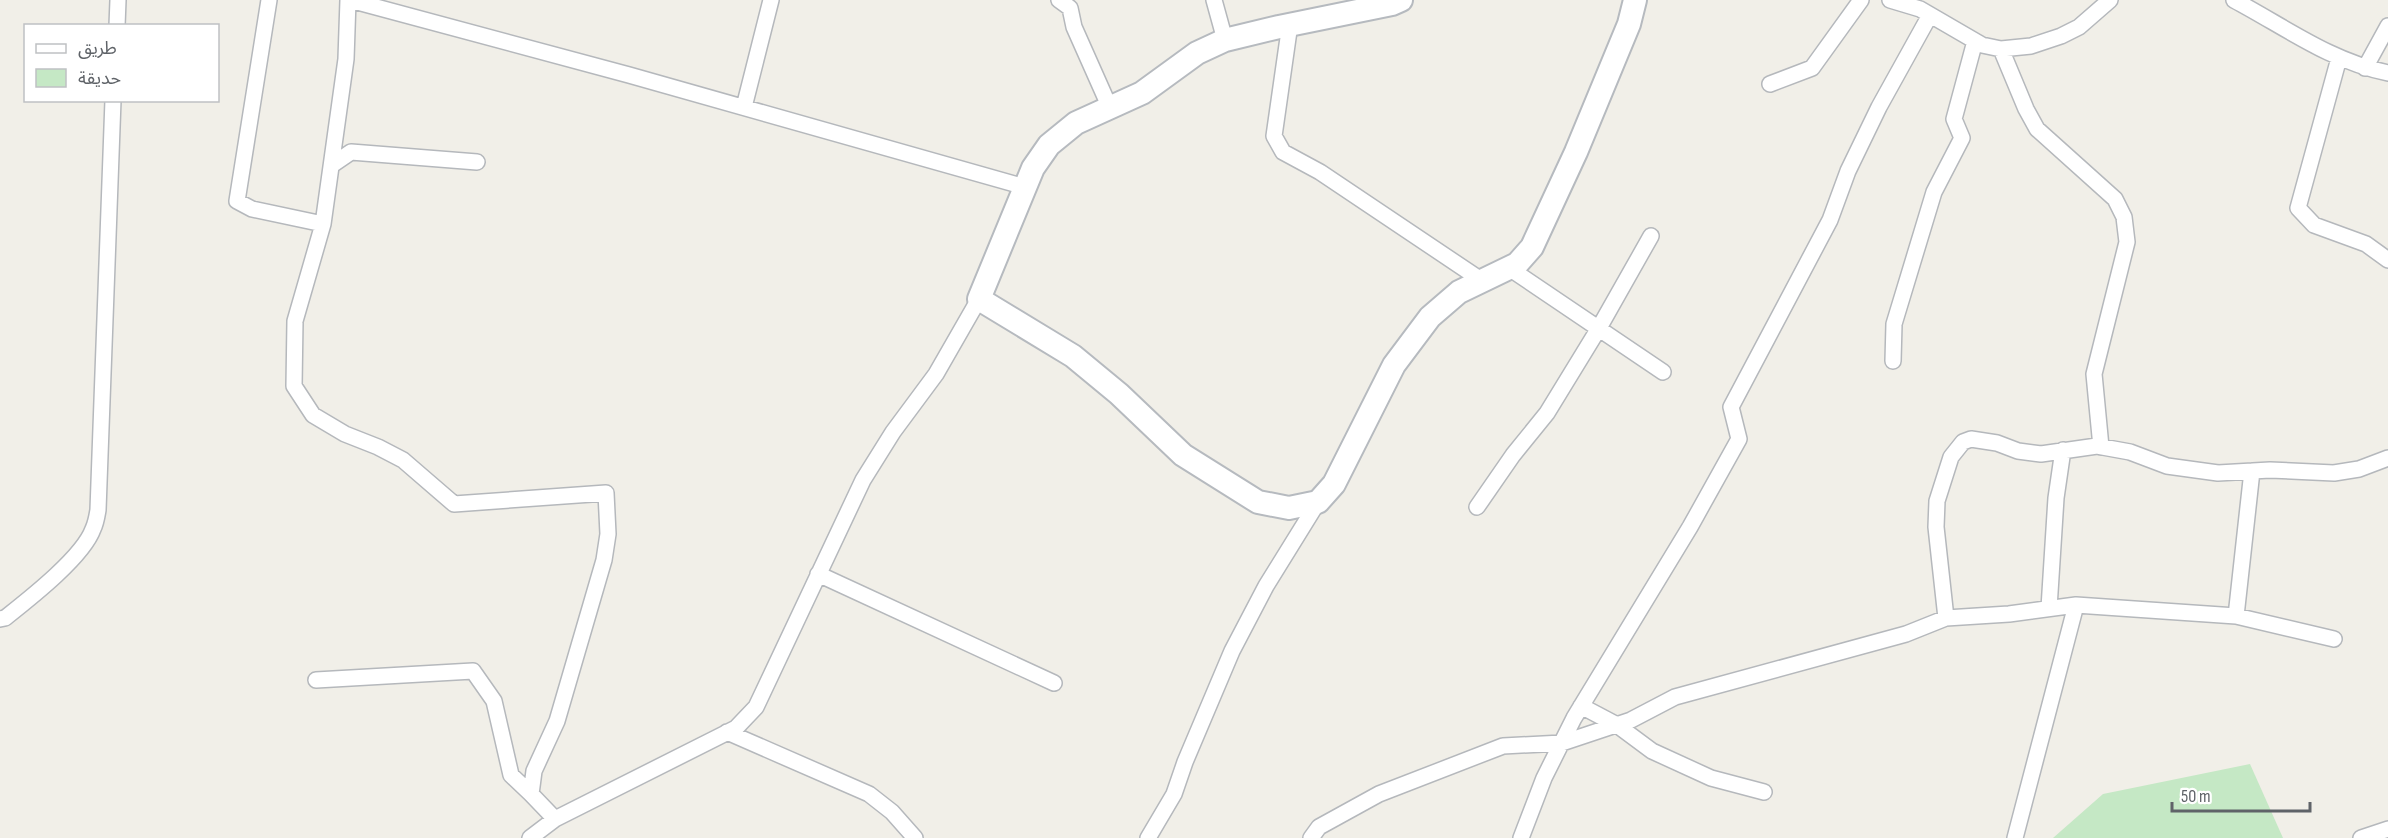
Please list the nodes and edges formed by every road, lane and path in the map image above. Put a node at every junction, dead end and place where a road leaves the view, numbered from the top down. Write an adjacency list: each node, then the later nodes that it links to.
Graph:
1 (118, 0): 14 (street)
2 (268, 0): 30 (street)
3 (349, 0): 25 (street); 28 (street)
4 (771, 0): 25 (street)
5 (1059, 0): 26 (street)
6 (1214, 0): 17 (street)
7 (1401, 0): 15 (street)
8 (1635, 0): 33 (street)
9 (1861, 0): 23 (street)
10 (1890, 0): 13 (street)
11 (2110, 0): 19 (street)
12 (2234, 0): 20 (street)
13 (1930, 15): 18 (street); 54 (street)
14 (117, 24)
15 (1290, 24): 17 (street); 34 (street)
16 (2388, 26): 21 (street)
17 (1225, 40): 26 (street)
18 (1975, 41): 19 (street); 37 (street)
19 (2001, 50): 39 (street)
20 (2339, 58): 21 (street); 32 (street)
21 (2365, 68): 22 (street)
22 (2388, 73)
23 (1770, 84)
24 (113, 102): 50 (street)
25 (744, 108): 29 (street)
26 (1110, 108): 29 (street)
27 (477, 162): 28 (street)
28 (332, 165): 30 (street)
29 (1025, 187): 35 (street)
30 (323, 224): 59 (street)
31 (1651, 236): 36 (street)
32 (2388, 260)
33 (1509, 268): 34 (street); 36 (street)
34 (1484, 282): 43 (street)
35 (979, 299): 43 (street); 45 (street)
36 (1599, 328): 38 (street); 44 (street)
37 (1893, 361)
38 (1663, 372)
39 (2101, 447): 40 (street); 42 (street)
40 (2063, 450): 47 (street); 49 (street)
41 (2388, 458): 42 (street)
42 (2252, 471): 48 (street)
43 (1318, 502): 64 (street)
44 (1477, 507)
45 (818, 574): 53 (street); 56 (street)
46 (2076, 604): 47 (street); 48 (street); 67 (street)
47 (2049, 608): 49 (street)
48 (2236, 616): 51 (street)
49 (1946, 618): 55 (street)
50 (0, 619)
51 (2334, 639)
52 (316, 680): 59 (street)
53 (1054, 683)
54 (1581, 706): 55 (street); 57 (street)
55 (1617, 725): 57 (street); 58 (street)
56 (727, 732): 60 (street); 63 (street)
57 (1562, 743): 65 (street); 66 (street)
58 (1764, 792)
59 (531, 794): 60 (street)
60 (555, 819): 62 (street)
61 (2388, 829): 68 (street)
62 (530, 838)
63 (915, 838)
64 (1148, 838)
65 (1311, 838)
66 (1521, 838)
67 (2015, 838)
68 (2361, 838)

